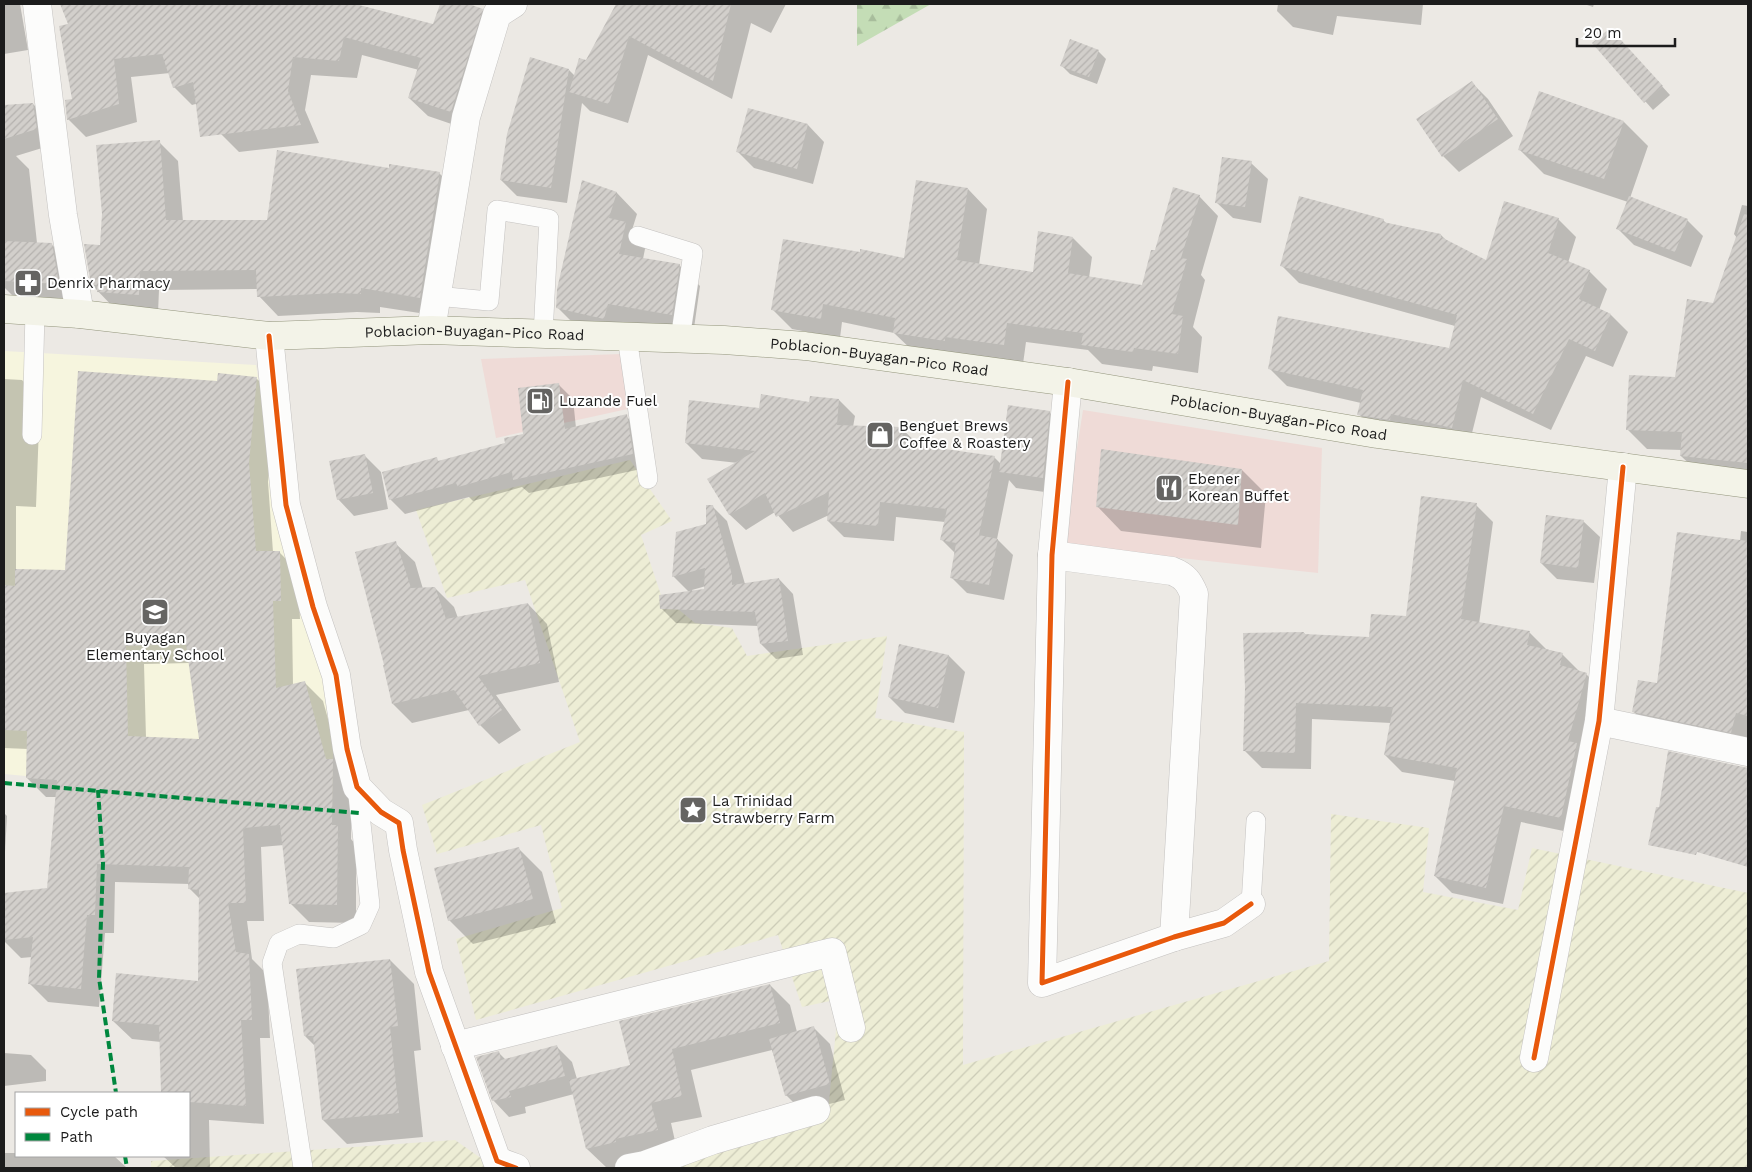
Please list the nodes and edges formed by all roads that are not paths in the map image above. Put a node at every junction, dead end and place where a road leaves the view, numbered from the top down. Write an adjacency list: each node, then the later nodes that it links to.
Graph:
1 (36, 4): 8 (street)
2 (512, 4): 4 (street)
3 (638, 236): 14 (lane)
4 (436, 296): 5 (lane); 9 (street)
5 (489, 301): 10 (lane); 11 (lane)
6 (4, 309): 7 (main road, Poblacion-Buyagan-Pico Road)
7 (35, 311): 8 (main road, Poblacion-Buyagan-Pico Road); 16 (lane)
8 (80, 314): 12 (main road, Poblacion-Buyagan-Pico Road)
9 (431, 330): 10 (main road, Poblacion-Buyagan-Pico Road); 12 (main road, Poblacion-Buyagan-Pico Road)
10 (488, 333): 11 (main road, Poblacion-Buyagan-Pico Road)
11 (543, 335): 13 (main road, Poblacion-Buyagan-Pico Road)
12 (269, 336): 23 (street)
13 (627, 337): 14 (main road, Poblacion-Buyagan-Pico Road); 18 (lane)
14 (680, 339): 15 (main road, Poblacion-Buyagan-Pico Road)
15 (1068, 382): 17 (main road, Poblacion-Buyagan-Pico Road); 20 (street)
16 (32, 435)
17 (1623, 467): 19 (main road, Poblacion-Buyagan-Pico Road); 21 (street)
18 (648, 479)
19 (1748, 484)
20 (1052, 555): 26 (street); 26 (street)
21 (1599, 722): 22 (street); 29 (street)
22 (1748, 752)
23 (357, 787): 28 (street); 31 (lane)
24 (1256, 821): 25 (lane)
25 (1251, 904): 26 (street)
26 (1174, 937)
27 (851, 1028): 28 (street)
28 (455, 1046): 32 (street)
29 (1534, 1058)
30 (816, 1110): 33 (street)
31 (303, 1168)
32 (516, 1168)
33 (629, 1168)

